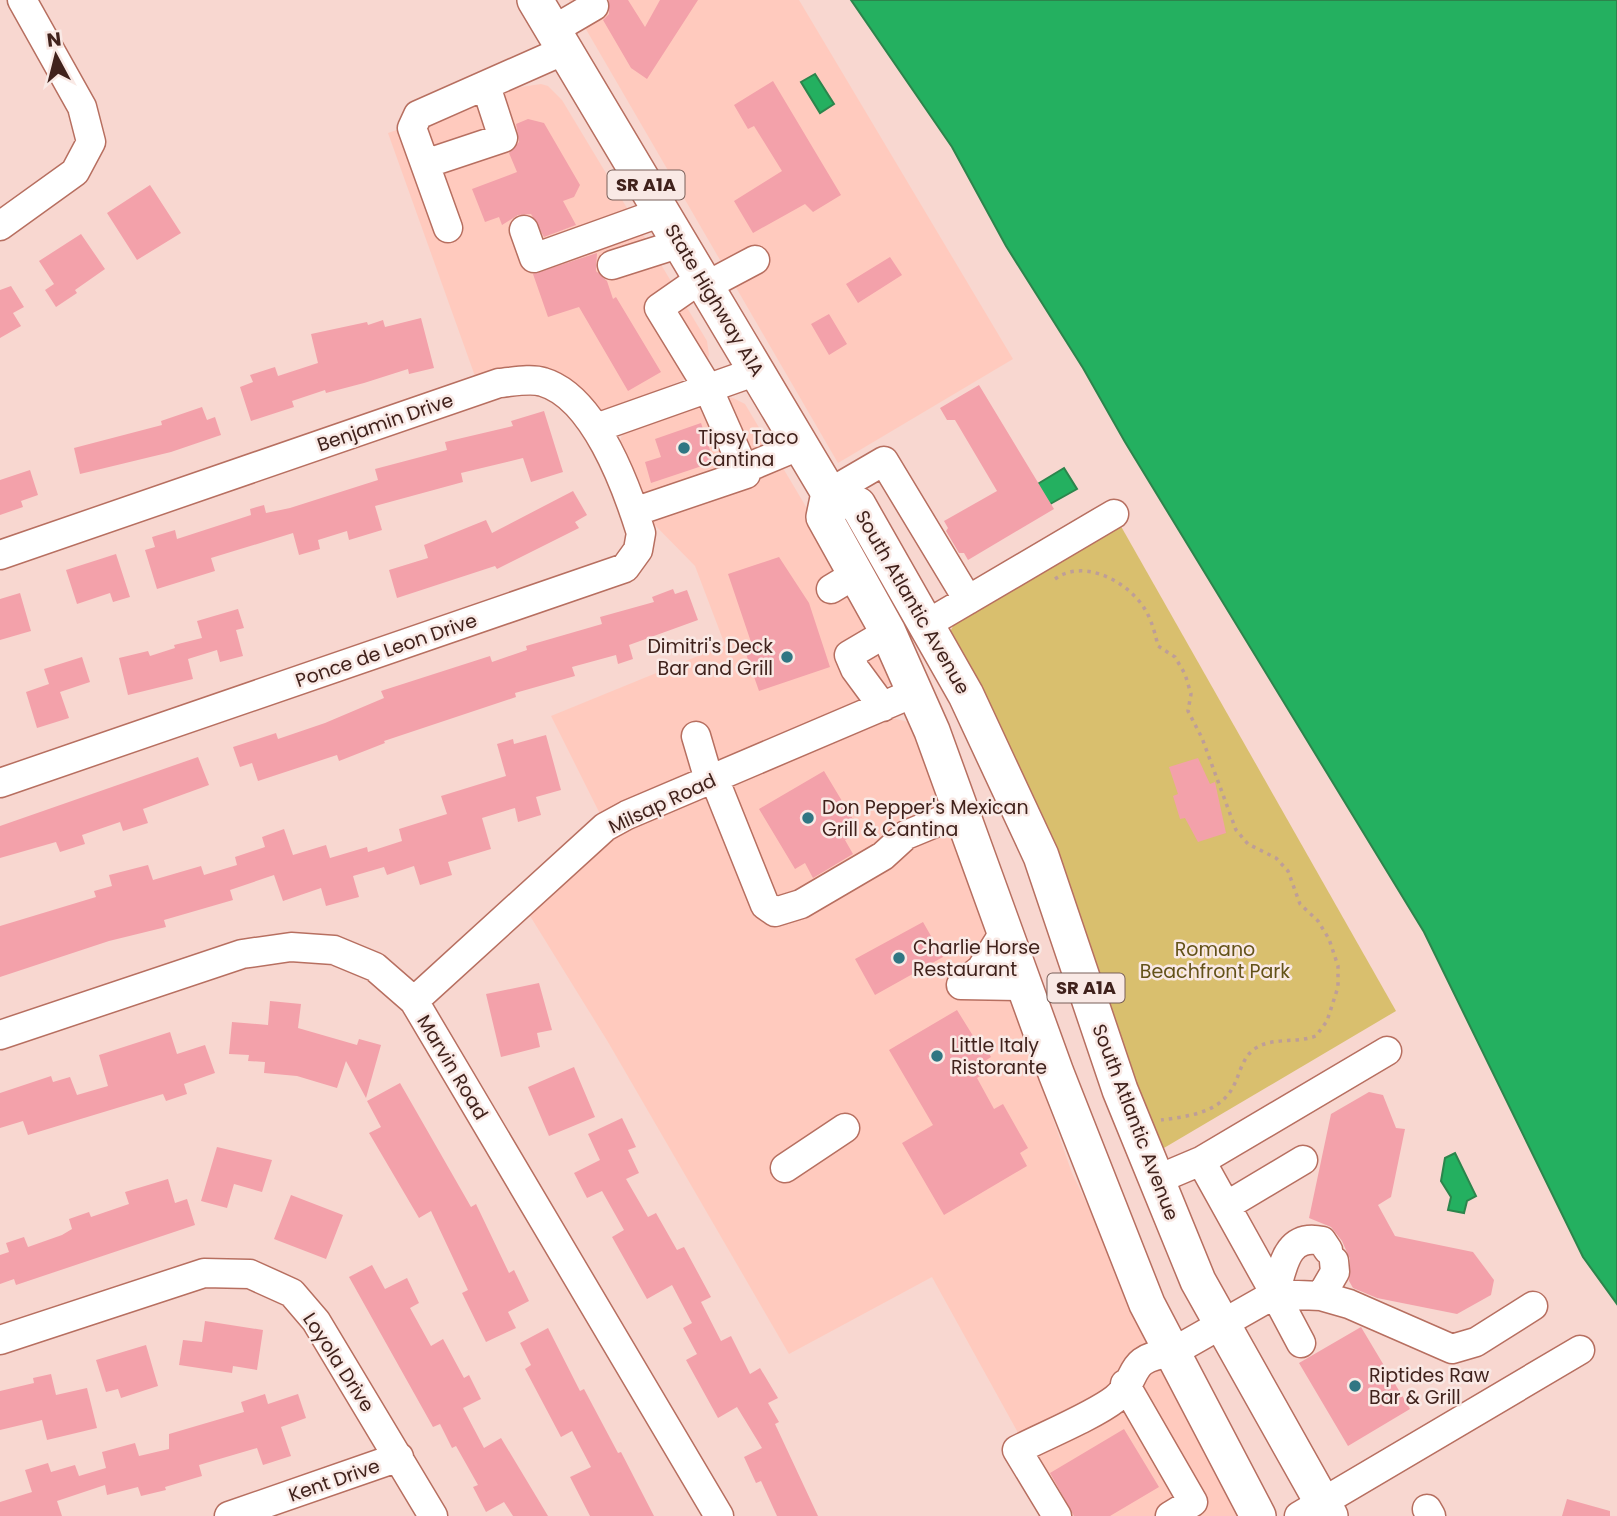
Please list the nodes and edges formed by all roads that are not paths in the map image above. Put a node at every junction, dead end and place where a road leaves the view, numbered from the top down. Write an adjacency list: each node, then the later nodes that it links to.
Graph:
1 (22, 0): 8 (street)
2 (535, 0): 4 (main road, State Highway A1A / SR A1A)
3 (594, 6): 4 (street)
4 (559, 40): 5 (street); 7 (main road, State Highway A1A / SR A1A)
5 (485, 86): 6 (street); 6 (street)
6 (425, 164): 9 (street)
7 (662, 212): 10 (street); 11 (main road, State Highway A1A / SR A1A)
8 (0, 226)
9 (448, 228)
10 (524, 230)
11 (681, 243): 13 (street); 14 (main road, State Highway A1A / SR A1A)
12 (755, 260): 14 (street)
13 (612, 265)
14 (704, 282): 15 (main road, State Highway A1A / SR A1A); 16 (street)
15 (757, 371): 16 (street); 18 (main road, State Highway A1A / SR A1A)
16 (708, 388): 17 (street); 19 (street)
17 (596, 428): 21 (street, Ponce de Leon Drive); 23 (street, Benjamin Drive)
18 (801, 445): 19 (street); 20 (main road, State Highway A1A / SR A1A)
19 (744, 469): 21 (street)
20 (826, 505): 24 (street); 25 (main road, South Atlantic Avenue / SR A1A); 26 (main road, South Atlantic Avenue / SR A1A)
21 (634, 512): 31 (street, Ponce de Leon Drive)
22 (1114, 514): 24 (street)
23 (0, 555)
24 (968, 600): 25 (street)
25 (927, 624): 42 (main road, South Atlantic Avenue / SR A1A)
26 (888, 632): 27 (main road, South Atlantic Avenue / SR A1A); 28 (street)
27 (916, 692): 28 (street, Milsap Road); 32 (main road, South Atlantic Avenue / SR A1A)
28 (883, 706): 30 (street, Milsap Road)
29 (696, 736): 30 (street)
30 (712, 779): 32 (street); 35 (street, Milsap Road)
31 (0, 783)
32 (964, 811): 33 (main road, South Atlantic Avenue / SR A1A)
33 (1006, 931): 34 (main road, South Atlantic Avenue / SR A1A); 34 (street)
34 (1025, 986): 51 (main road, South Atlantic Avenue / SR A1A)
35 (414, 1000): 36 (street, Marvin Road); 57 (street, Marvin Road)
36 (0, 1035)
37 (1387, 1051): 40 (street)
38 (845, 1128): 41 (street)
39 (1303, 1160): 43 (street)
40 (1201, 1161): 42 (street); 43 (street)
41 (785, 1168)
42 (1156, 1180): 47 (main road, South Atlantic Avenue / SR A1A)
43 (1226, 1206): 44 (street)
44 (1275, 1294): 45 (street); 45 (street); 47 (street); 49 (street)
45 (1321, 1296): 46 (street)
46 (1533, 1306)
47 (1222, 1324): 51 (street); 54 (main road, South Atlantic Avenue / SR A1A)
48 (0, 1340): 53 (street, Loyola Drive)
49 (1301, 1343)
50 (1580, 1350): 54 (street)
51 (1171, 1353): 52 (street); 60 (main road, South Atlantic Avenue / SR A1A)
52 (1125, 1384): 58 (street); 59 (street)
53 (399, 1457): 55 (street, Kent Drive); 56 (street, Loyola Drive)
54 (1317, 1511)
55 (229, 1516)
56 (433, 1516)
57 (719, 1516)
58 (1057, 1516)
59 (1170, 1516)
60 (1258, 1516)

